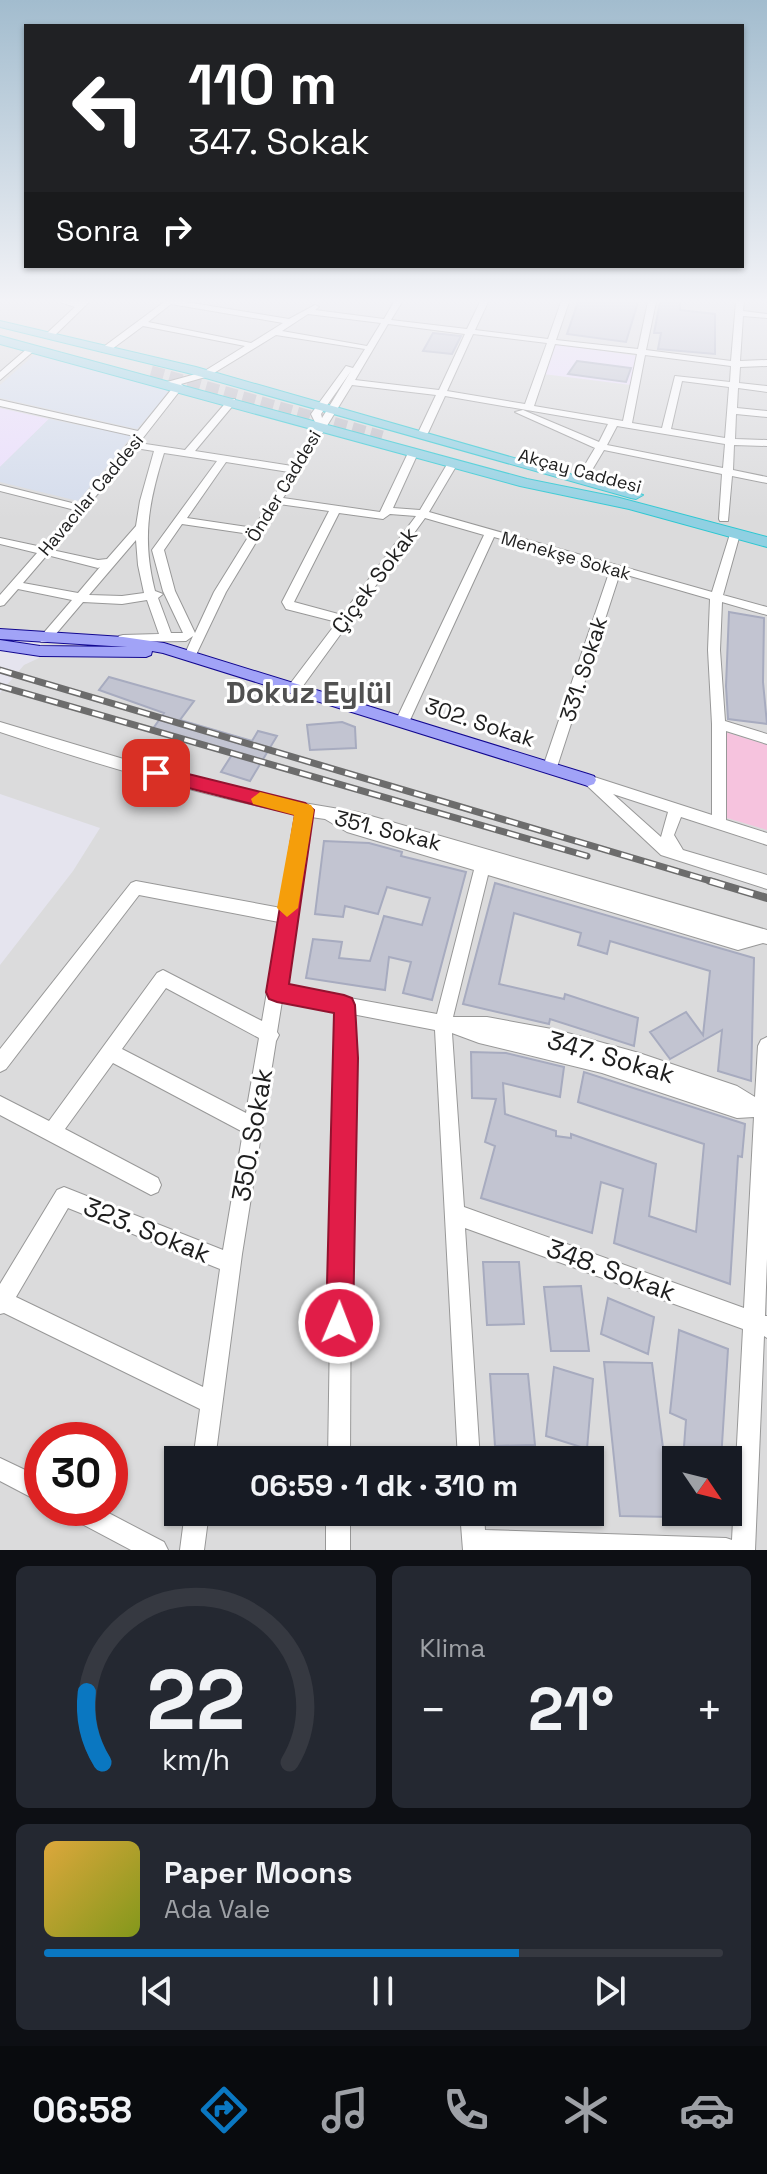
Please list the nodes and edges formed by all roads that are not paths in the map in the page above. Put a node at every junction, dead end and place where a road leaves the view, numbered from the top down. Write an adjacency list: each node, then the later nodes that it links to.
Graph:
1 (147, 374): 13 (highway)
2 (149, 374): 13 (highway)
3 (152, 374): 13 (highway)
4 (183, 374): 13 (highway)
5 (202, 374): 13 (street)
6 (207, 374): 14 (highway)
7 (347, 374): 23 (street, Önder Caddesi)
8 (355, 374): 15 (street, Önder Caddesi)
9 (452, 374): 18 (street)
10 (540, 374): 24 (street)
11 (639, 374): 28 (street)
12 (737, 374): 16 (street)
13 (164, 378): 19 (highway); 33 (street, Havacılar Caddesi)
14 (231, 381): 19 (highway); 23 (highway)
15 (351, 382): 18 (street); 23 (street, Önder Caddesi)
16 (736, 386): 17 (street); 25 (street); 31 (street)
17 (767, 389)
18 (443, 393): 21 (street); 32 (street)
19 (210, 395): 20 (highway)
20 (232, 401): 29 (highway); 40 (street)
21 (498, 402): 24 (street); 38 (street)
22 (0, 403): 33 (street)
23 (328, 407): 29 (street, Önder Caddesi); 30 (highway)
24 (529, 407): 27 (street)
25 (735, 411): 26 (street); 35 (street)
26 (767, 414)
27 (614, 422): 28 (street); 38 (street)
28 (627, 425): 31 (street)
29 (322, 427): 34 (highway); 44 (street, Önder Caddesi)
30 (384, 430): 32 (highway); 34 (highway); 49 (highway, Akçay Caddesi)
31 (666, 431): 35 (street)
32 (423, 433): 46 (highway)
33 (141, 435): 37 (street, Havacılar Caddesi)
34 (361, 438): 41 (highway)
35 (729, 442): 36 (street); 45 (street)
36 (767, 443)
37 (133, 445): 39 (street); 51 (street, Havacılar Caddesi)
38 (601, 447): 45 (street); 46 (street)
39 (160, 449): 40 (street); 57 (street)
40 (188, 453): 42 (street)
41 (413, 453): 43 (highway); 53 (street, Çiçek Sokak)
42 (224, 458): 44 (street); 56 (street)
43 (453, 463): 49 (highway); 54 (street)
44 (297, 470): 50 (street, Önder Caddesi)
45 (726, 474): 47 (street); 55 (street)
46 (582, 478): 49 (highway)
47 (767, 480)
48 (0, 488): 51 (street)
49 (632, 500): 55 (highway, Akçay Caddesi); 61 (highway, Akçay Caddesi)
50 (279, 501): 52 (street); 59 (street, Önder Caddesi)
51 (82, 509): 64 (street, Havacılar Caddesi)
52 (336, 509): 53 (street); 75 (street)
53 (387, 510): 54 (street, Çiçek Sokak)
54 (423, 514): 60 (street, Menekşe Sokak); 75 (street, Çiçek Sokak)
55 (724, 519): 58 (highway, Akçay Caddesi)
56 (180, 520): 59 (street); 68 (street)
57 (139, 529): 65 (street); 70 (street)
58 (767, 530)
59 (257, 532): 69 (street, Önder Caddesi)
60 (490, 534): 66 (street, Menekşe Sokak); 82 (street)
61 (735, 534): 63 (highway, Akçay Caddesi); 72 (street)
62 (0, 541): 64 (street)
63 (767, 542)
64 (44, 552): 65 (street); 67 (street, Havacılar Caddesi)
65 (110, 562): 71 (street)
66 (615, 571): 72 (street, Menekşe Sokak); 86 (street, 331. Sokak)
67 (15, 585): 71 (street); 73 (street, Havacılar Caddesi)
68 (169, 591): 70 (street); 77 (street)
69 (220, 592): 77 (street, Önder Caddesi); 80 (street, Önder Caddesi)
70 (149, 597): 71 (street); 80 (street)
71 (81, 598): 78 (street)
72 (716, 599): 74 (street, Menekşe Sokak); 83 (street)
73 (0, 602)
74 (767, 611)
75 (344, 620): 81 (street, Çiçek Sokak)
76 (0, 634): 78 (main road, 302. Sokak)
77 (188, 635): 80 (street)
78 (45, 639): 80 (main road, 302. Sokak)
79 (0, 645): 80 (main road, 302. Sokak)
80 (177, 649): 81 (main road, 302. Sokak)
81 (295, 687): 82 (main road, 302. Sokak)
82 (403, 720): 86 (main road, 302. Sokak)
83 (719, 724): 85 (street); 93 (street)
84 (3, 728): 90 (street, 351. Sokak)
85 (767, 739)
86 (550, 767): 87 (main road, 302. Sokak)
87 (588, 780): 88 (street); 92 (street)
88 (632, 795): 89 (street); 92 (street)
89 (649, 801): 91 (street); 95 (street)
90 (305, 810): 97 (street, 351. Sokak); 99 (street, 350. Sokak)
91 (676, 811): 93 (street); 96 (street)
92 (626, 813): 95 (street)
93 (719, 823): 94 (street)
94 (767, 839)
95 (655, 843): 96 (street)
96 (678, 855): 98 (street)
97 (483, 861): 100 (street, 351. Sokak); 103 (street)
98 (767, 882)
99 (286, 916): 101 (street, 350. Sokak); 107 (street)
100 (765, 936)
101 (277, 992): 102 (street, 347. Sokak); 104 (street, 350. Sokak)
102 (344, 1005): 103 (street, 347. Sokak); 119 (street)
103 (443, 1024): 109 (street, 347. Sokak); 113 (street)
104 (270, 1035): 106 (street); 110 (street, 350. Sokak)
105 (767, 1046): 109 (street)
106 (110, 1052): 110 (street); 111 (street)
107 (0, 1063)
108 (0, 1105): 111 (street)
109 (762, 1110): 116 (street)
110 (253, 1127): 114 (street, 350. Sokak)
111 (52, 1132): 112 (street)
112 (151, 1185)
113 (455, 1214): 116 (street, 348. Sokak); 120 (street)
114 (231, 1263): 115 (street, 323. Sokak); 117 (street, 350. Sokak)
115 (1, 1303): 117 (street)
116 (760, 1324): 132 (street)
117 (212, 1403): 118 (street, 350. Sokak)
118 (206, 1446)
119 (339, 1446)
120 (468, 1446)
121 (0, 1469): 122 (street)
122 (24, 1482)
123 (110, 1526): 128 (street)
124 (195, 1526): 129 (street)
125 (338, 1526): 130 (street)
126 (473, 1526): 127 (street)
127 (474, 1546): 131 (street)
128 (156, 1550)
129 (192, 1550)
130 (338, 1550)
131 (726, 1550)
132 (743, 1550)

